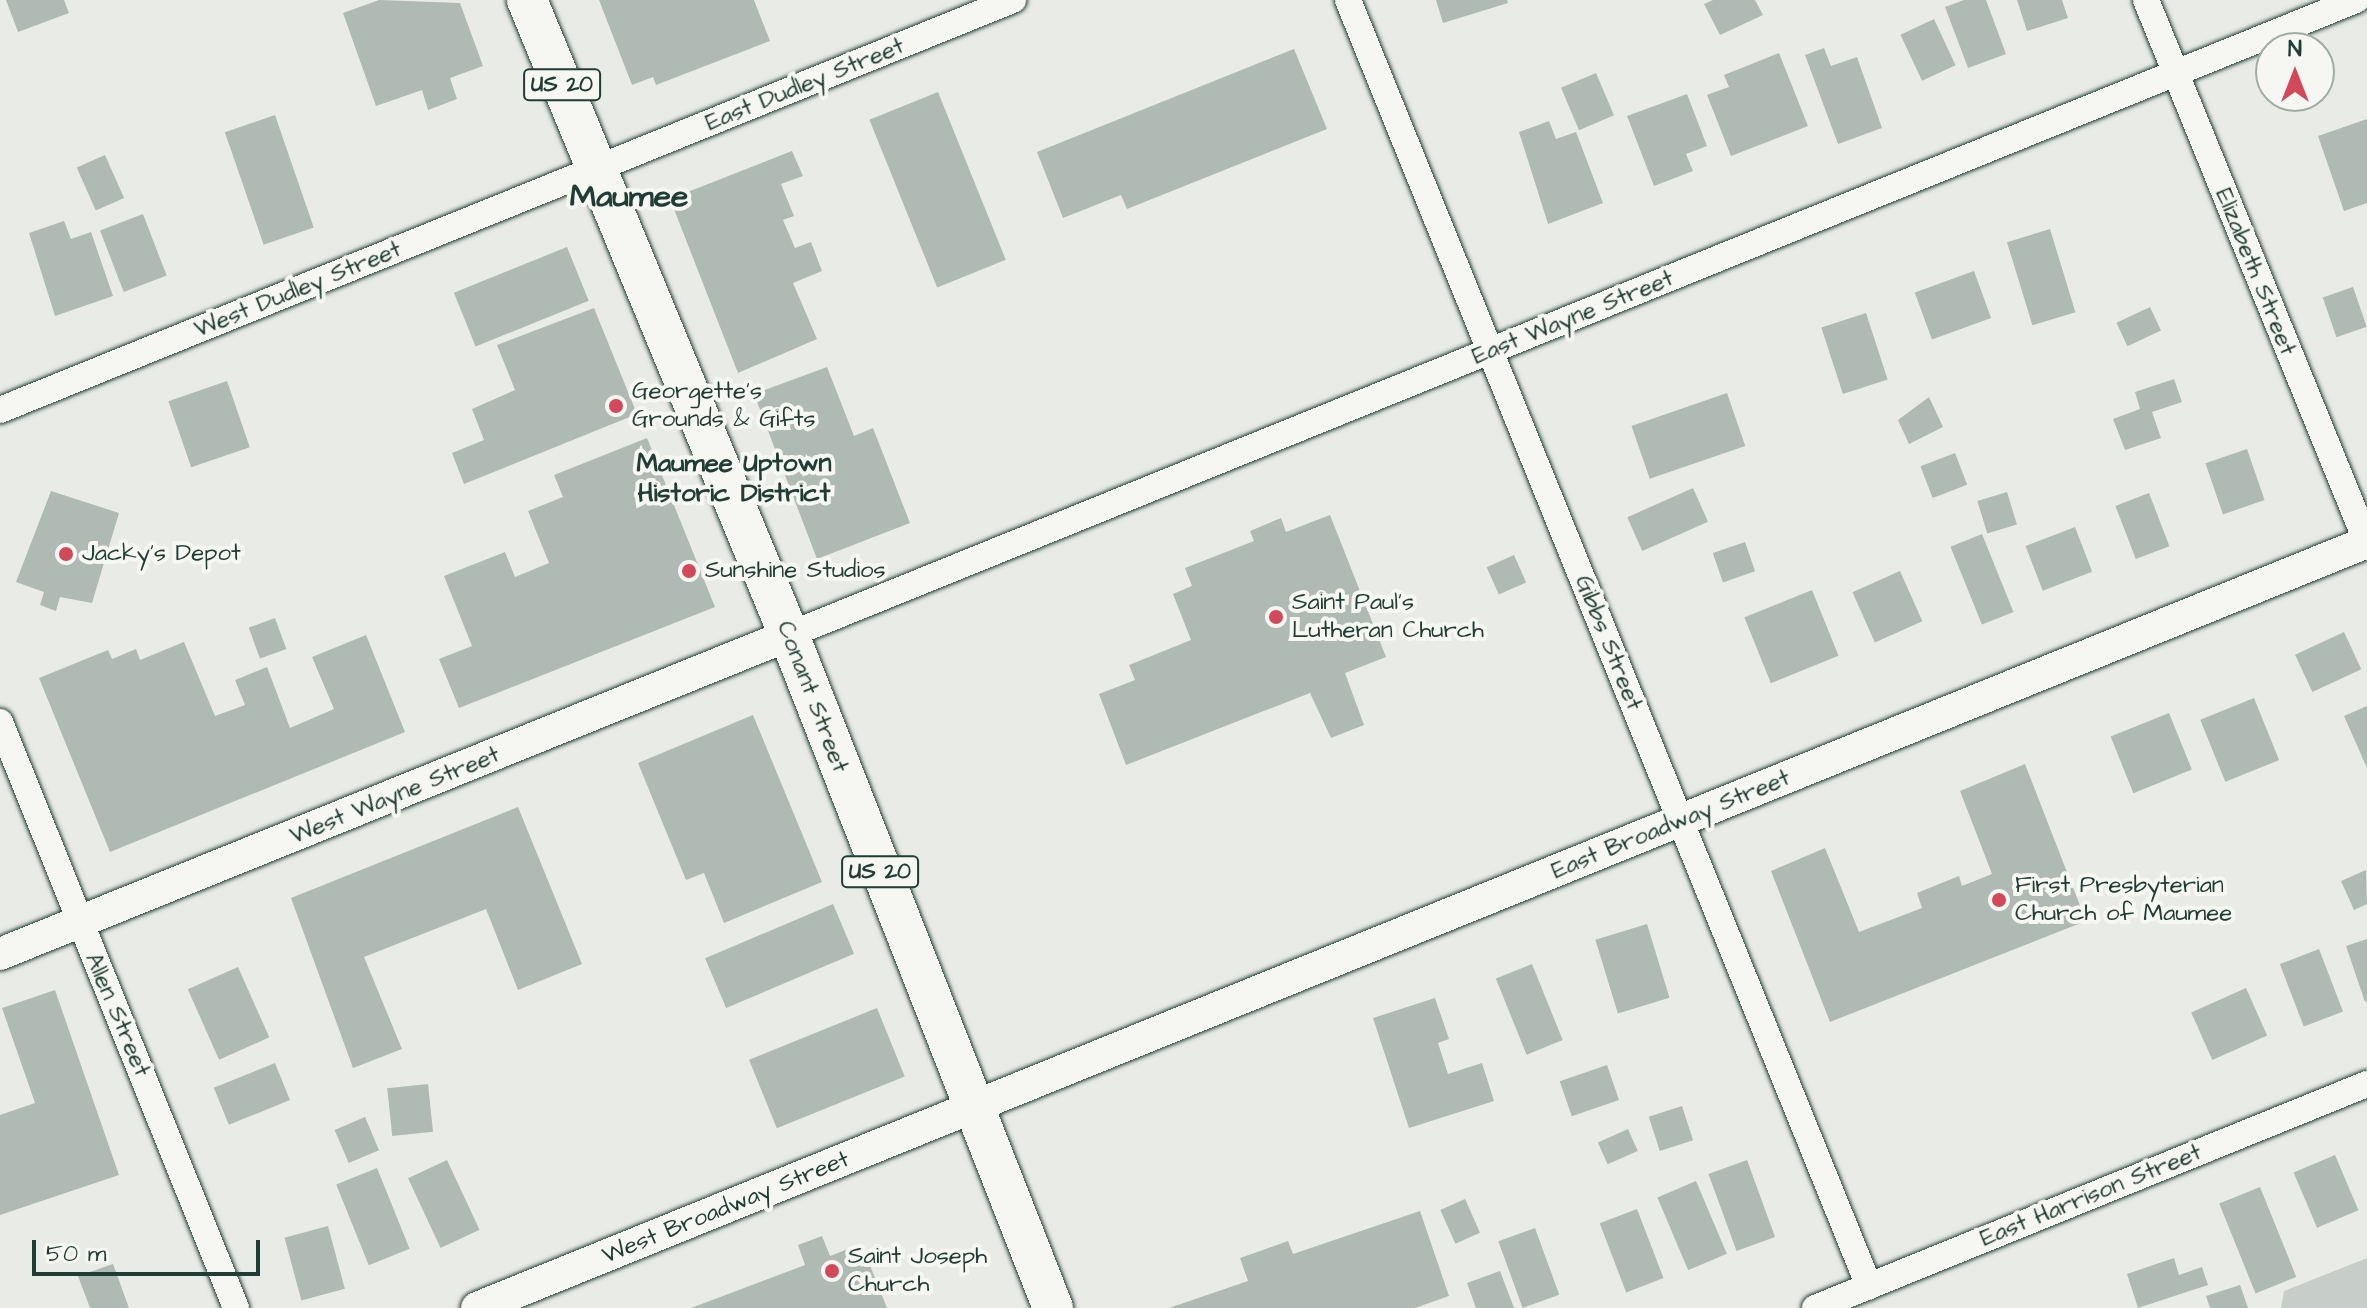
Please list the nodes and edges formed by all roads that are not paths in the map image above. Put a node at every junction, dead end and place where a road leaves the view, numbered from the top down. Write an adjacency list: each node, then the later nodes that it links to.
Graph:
1 (527, 0): 7 (main road, Conant Street / US 20)
2 (1013, 0): 7 (street, East Dudley Street)
3 (1348, 0): 8 (street, Gibbs Street)
4 (2146, 0): 6 (street, Elizabeth Street)
5 (2356, 0): 6 (street, East Wayne Street)
6 (2175, 73): 8 (street, East Wayne Street); 10 (street, Elizabeth Street)
7 (597, 171): 9 (street, West Dudley Street); 11 (main road, Conant Street / US 20)
8 (1490, 351): 11 (street, East Wayne Street); 13 (street, Gibbs Street)
9 (0, 410)
10 (2367, 543): 13 (street, East Broadway Street)
11 (789, 635): 14 (street, West Wayne Street); 17 (main road, Conant Street / US 20)
12 (0, 722): 14 (street, Allen Street)
13 (1680, 821): 17 (street, East Broadway Street); 18 (street, Gibbs Street)
14 (79, 923): 15 (street, West Wayne Street); 19 (street, Allen Street)
15 (0, 954)
16 (2367, 1084): 18 (street, East Harrison Street)
17 (975, 1108): 20 (street, West Broadway Street); 21 (main road, Conant Street / US 20)
18 (1869, 1286): 22 (street, East Harrison Street)
19 (236, 1308)
20 (477, 1308)
21 (1053, 1308)
22 (1815, 1308)

